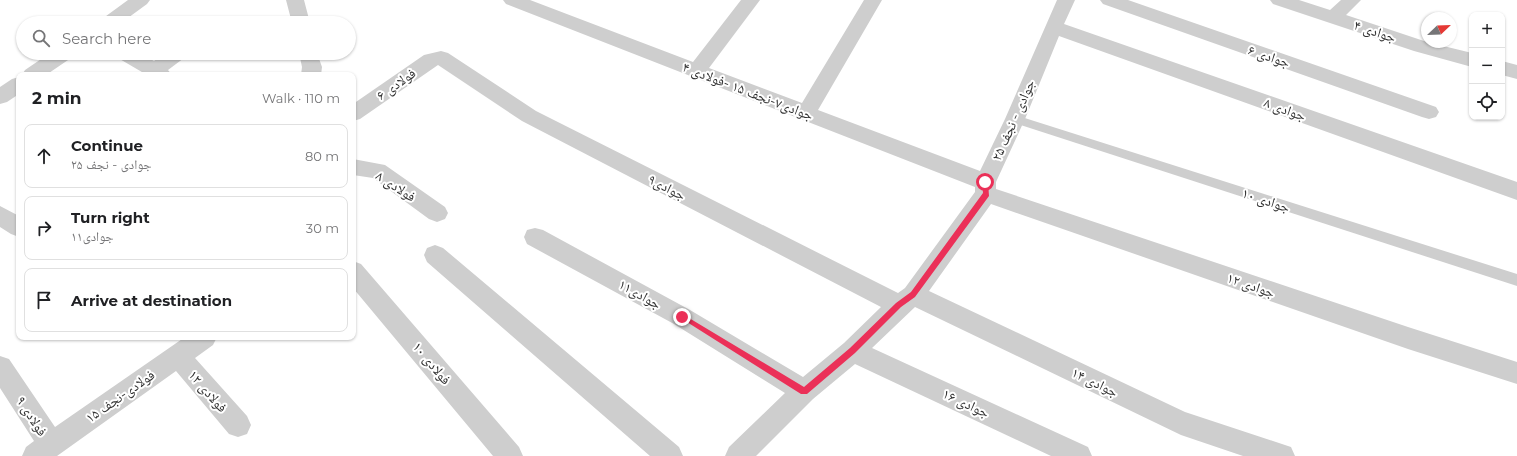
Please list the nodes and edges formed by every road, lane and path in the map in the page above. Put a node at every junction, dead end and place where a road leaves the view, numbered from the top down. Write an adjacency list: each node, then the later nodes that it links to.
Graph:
1 (141, 0): 10 (street)
2 (295, 0): 11 (street)
3 (512, 0): 20 (street, جوادی۷-نجف ۱۵ -فولادی ۴)
4 (751, 0): 20 (street)
5 (873, 0): 29 (street)
6 (1066, 0): 13 (street, جوادی - نجف ۲۵)
7 (1109, 0): 28 (street, جوادی ۶)
8 (1279, 0): 12 (street, جوادی ۴)
9 (1352, 0): 12 (street)
10 (118, 16)
11 (299, 16)
12 (1333, 18): 15 (street, جوادی ۴)
13 (1053, 27): 30 (street, جوادی - نجف ۲۵); 33 (street, جوادی ۸)
14 (441, 58): 27 (street, فولادی ۶); 41 (street, جوادی۹)
15 (1469, 59)
16 (54, 60): 21 (street)
17 (137, 60): 22 (street)
18 (170, 60): 23 (street)
19 (1505, 69): 24 (street)
20 (697, 71): 29 (street, جوادی۷-نجف ۱۵ -فولادی ۴)
21 (36, 72)
22 (156, 72)
23 (159, 72)
24 (1517, 72)
25 (16, 86): 26 (street)
26 (0, 97)
27 (356, 112)
28 (1429, 112)
29 (806, 113): 32 (street, جوادی۷-نجف ۱۵ -فولادی ۴)
30 (1016, 119): 32 (street, جوادی - نجف ۲۵); 40 (lane, جوادی ۱۰)
31 (356, 167): 34 (street, فولادی ۸)
32 (986, 188): 41 (street, جوادی - نجف ۲۵); 45 (street, جوادی ۱۲)
33 (1517, 192)
34 (436, 212)
35 (0, 215): 36 (street)
36 (16, 226)
37 (535, 237): 46 (street, جوادی۱۱)
38 (436, 255): 50 (street)
39 (356, 275): 49 (street, فولادی ۱۰)
40 (1517, 280)
41 (906, 300): 43 (street, جوادی - نجف ۲۵); 53 (street, جوادی ۱۴)
42 (192, 343): 47 (street, فولادی ۱۲); 48 (street, فولادی-نجف ۱۵)
43 (853, 351): 46 (street, جوادی - نجف ۲۵); 52 (street, جوادی ۱۶)
44 (0, 367): 48 (street, فولادی ۹)
45 (1517, 373)
46 (804, 391): 51 (street, جوادی - نجف ۲۵)
47 (238, 425)
48 (43, 450)
49 (510, 456)
50 (670, 456)
51 (738, 456)
52 (1079, 456)
53 (1282, 456)

